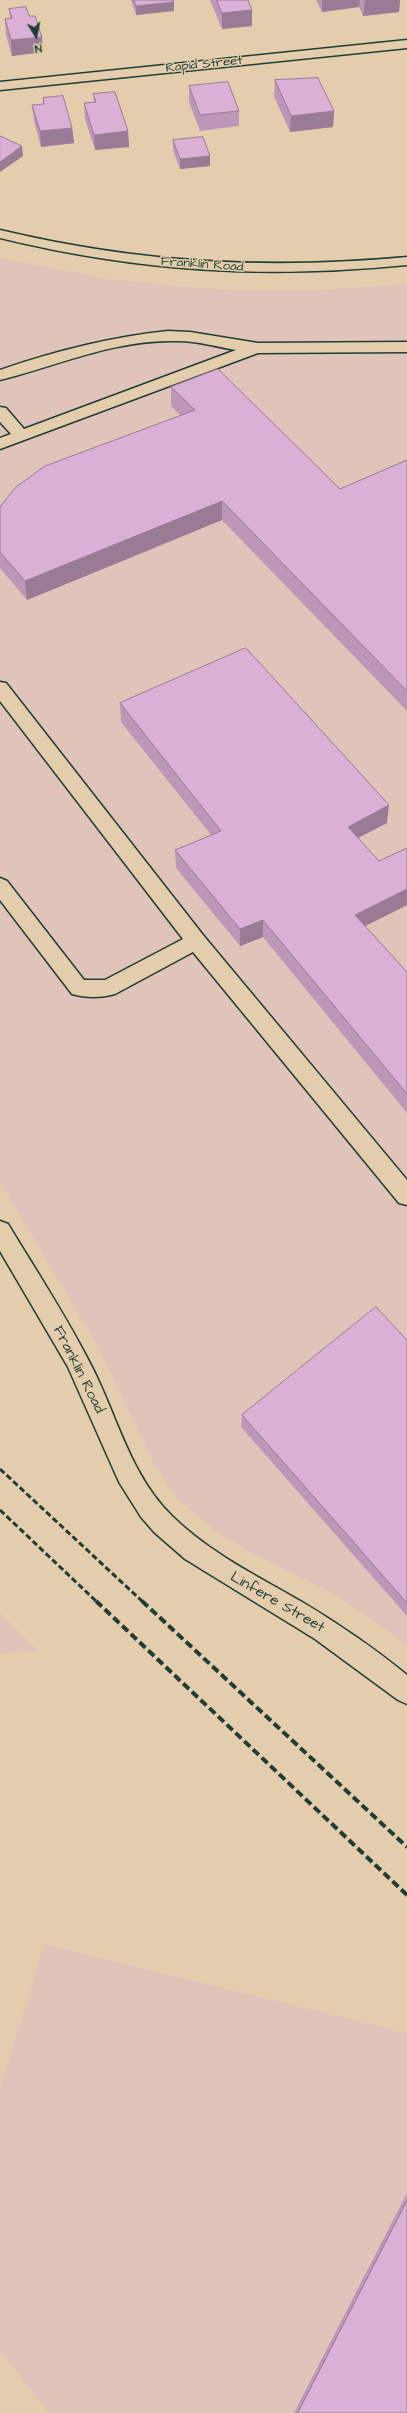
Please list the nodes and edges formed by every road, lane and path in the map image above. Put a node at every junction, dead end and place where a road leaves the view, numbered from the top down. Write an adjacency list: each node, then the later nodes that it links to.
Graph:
1 (407, 44): 2 (street, Rapid Street)
2 (0, 86)
3 (0, 234): 4 (street, Franklin Road)
4 (407, 261)
5 (407, 347): 6 (street)
6 (256, 348): 7 (street); 9 (street)
7 (0, 375)
8 (0, 412): 9 (street)
9 (21, 436): 10 (street)
10 (0, 444)
11 (0, 688): 13 (street)
12 (0, 886): 13 (street)
13 (196, 941): 14 (street)
14 (407, 1196)
15 (0, 1231): 16 (street, Franklin Road)
16 (152, 1511): 17 (street, Linfere Street)
17 (407, 1691)

